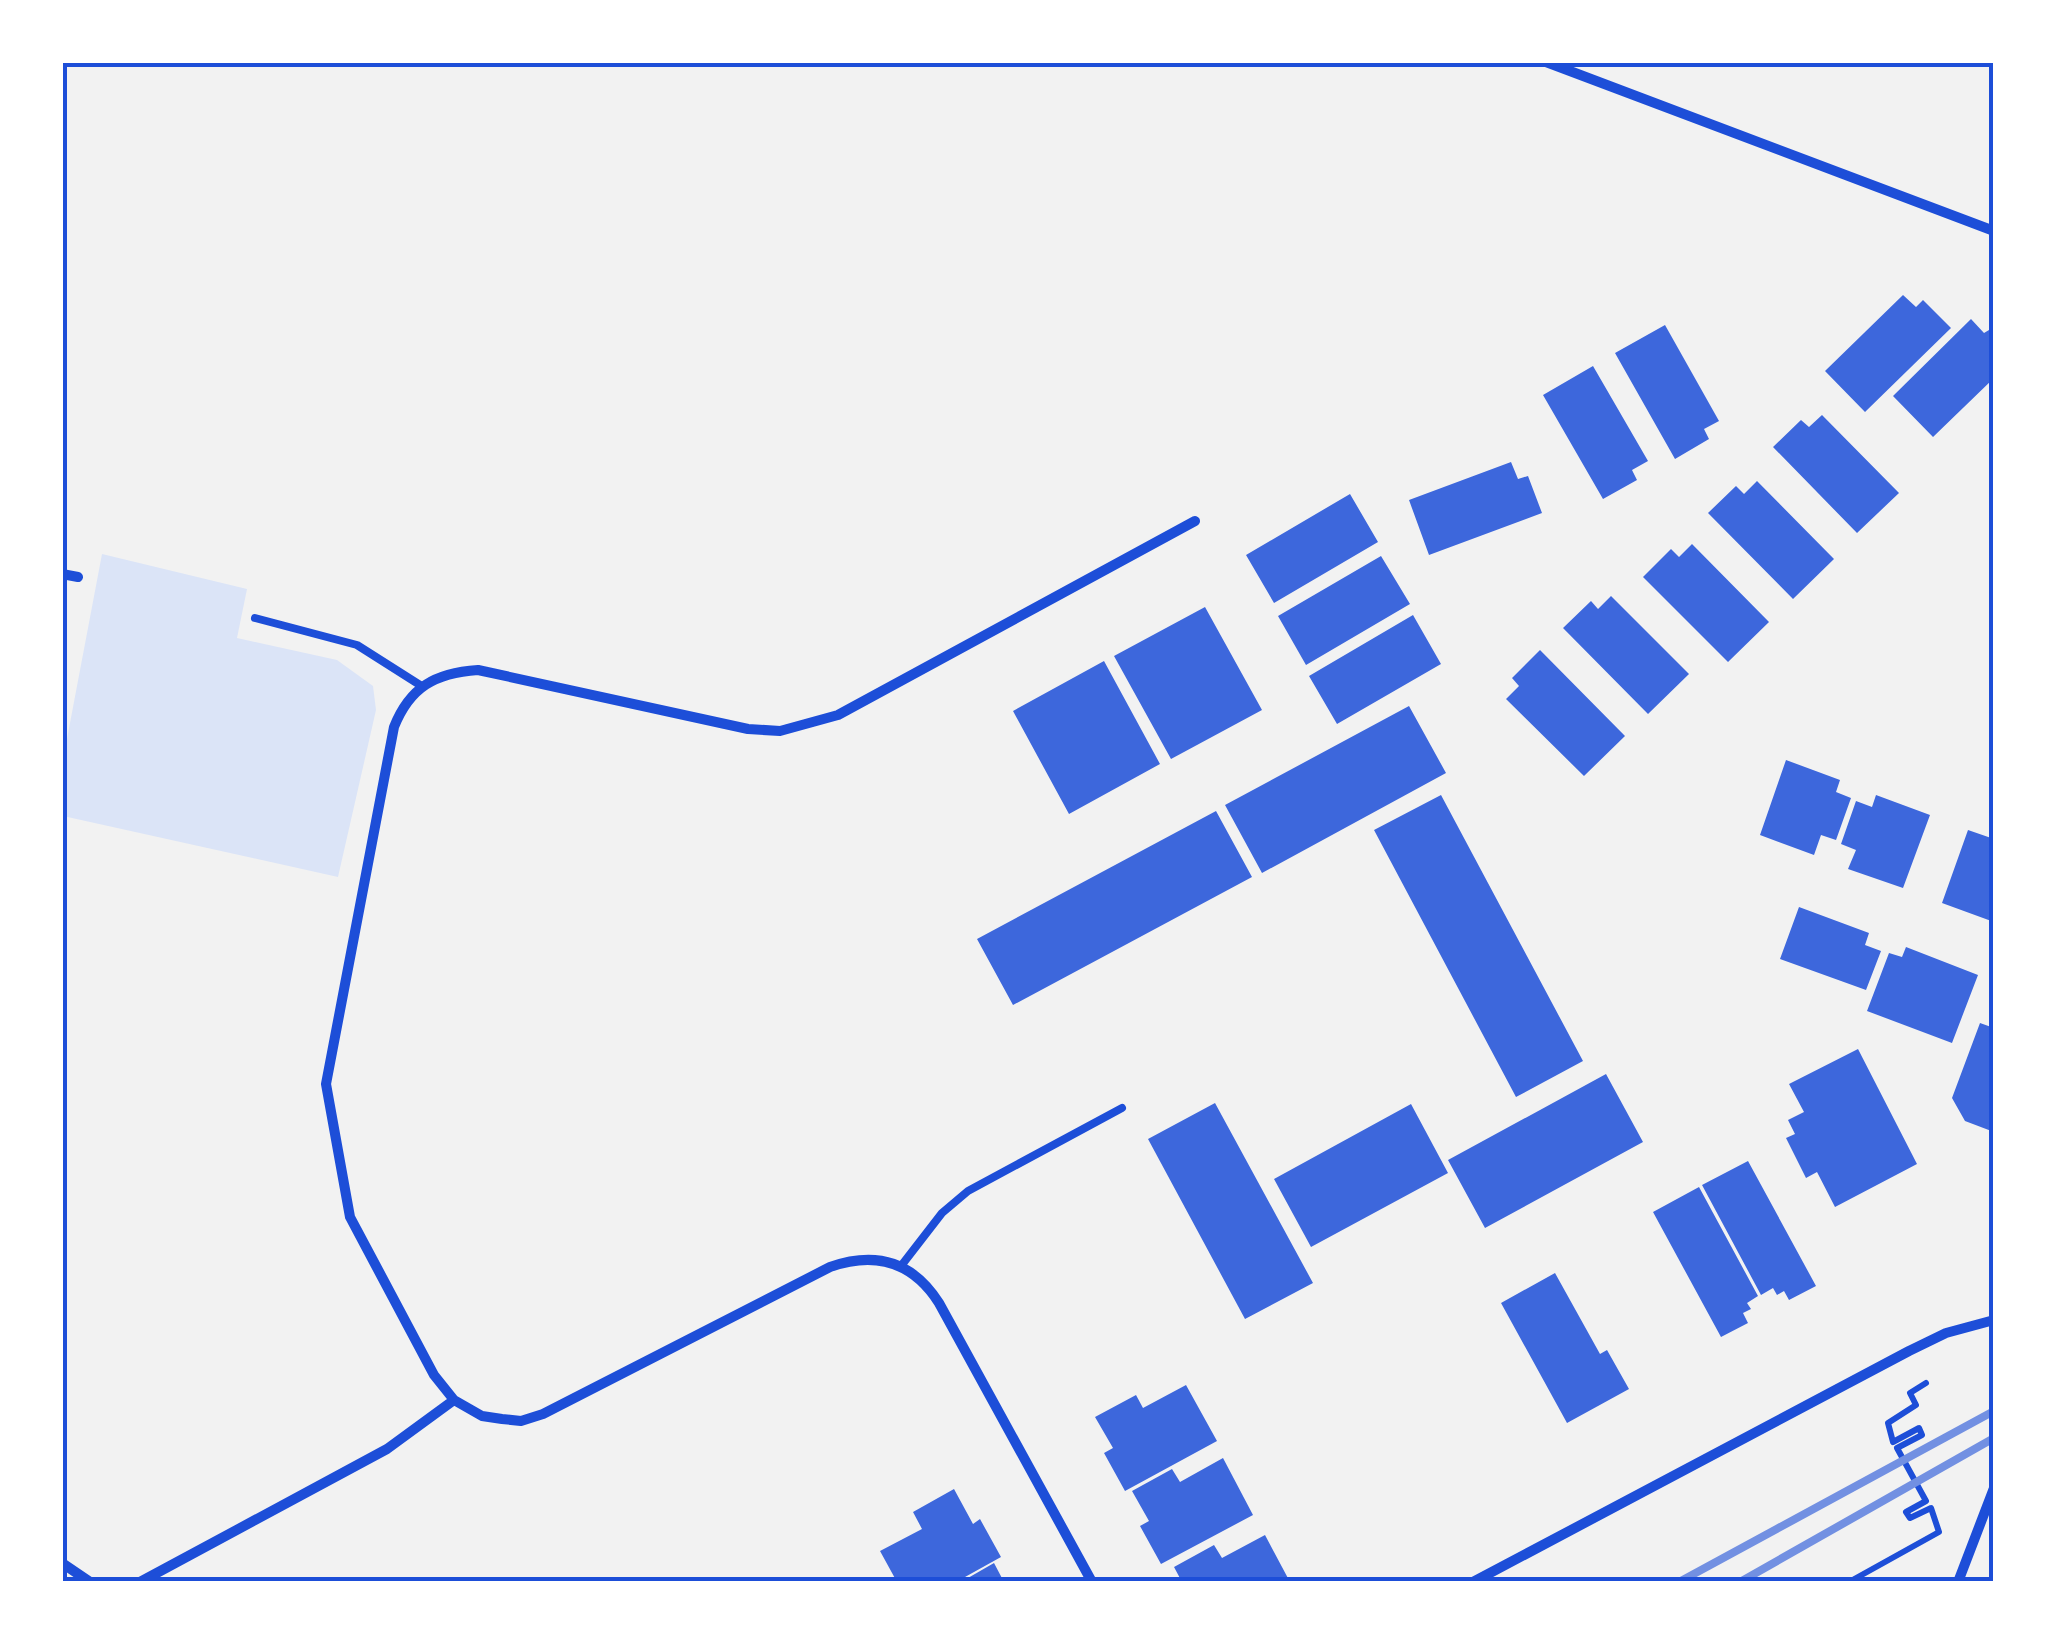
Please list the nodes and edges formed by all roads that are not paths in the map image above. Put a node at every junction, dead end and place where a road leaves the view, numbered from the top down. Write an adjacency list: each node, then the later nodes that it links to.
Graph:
1 (1546, 62): 2 (street)
2 (1994, 231)
3 (1195, 521): 7 (street)
4 (62, 574): 5 (street)
5 (78, 577)
6 (255, 618): 7 (lane)
7 (420, 685): 11 (street)
8 (1122, 1108): 9 (lane)
9 (900, 1266): 11 (street); 16 (street)
10 (1994, 1320): 17 (street)
11 (454, 1400): 15 (street)
12 (1994, 1488): 18 (street)
13 (62, 1563): 14 (street)
14 (90, 1582)
15 (140, 1582)
16 (1092, 1582)
17 (1474, 1582)
18 (1958, 1582)

